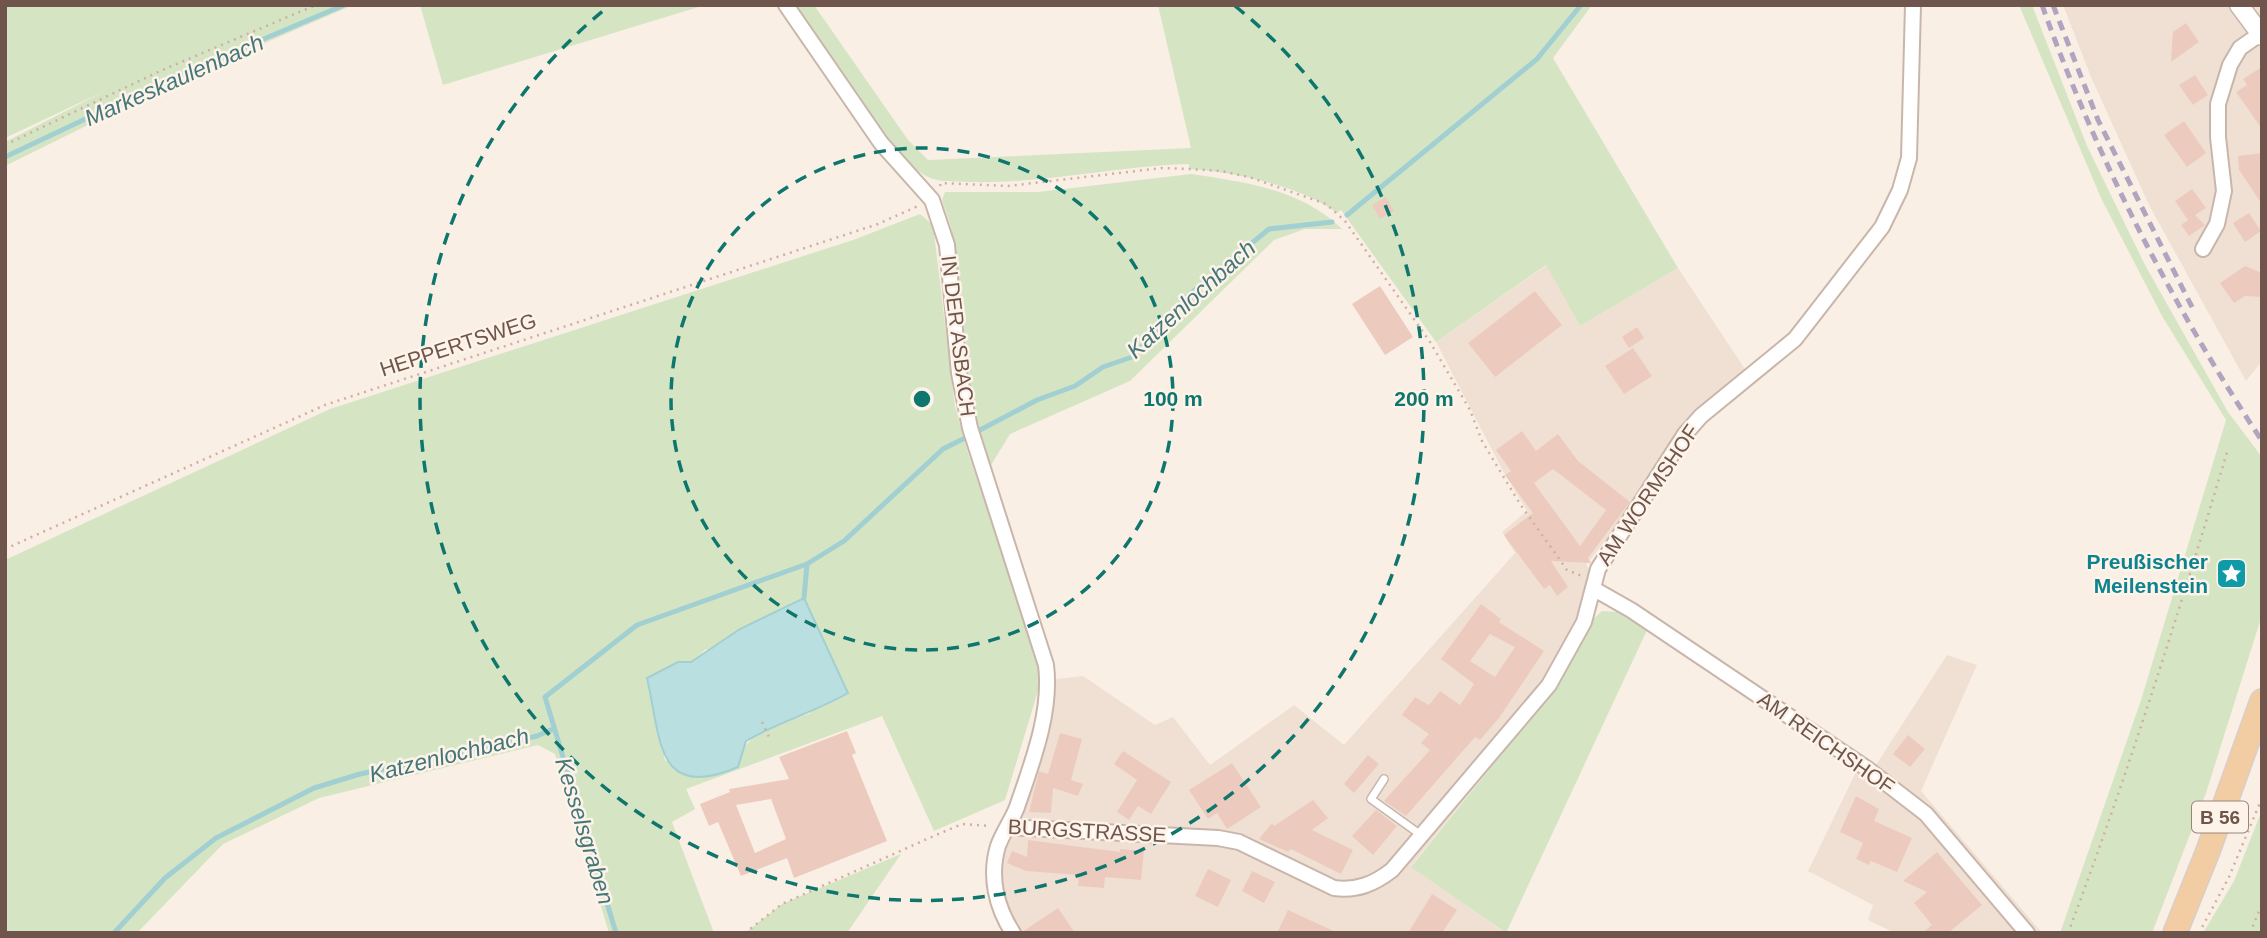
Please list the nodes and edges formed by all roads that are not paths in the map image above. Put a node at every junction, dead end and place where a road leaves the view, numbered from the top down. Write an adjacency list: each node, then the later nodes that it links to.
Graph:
1 (786, 5): 9 (street, IN DER ASBACH)
2 (1913, 5): 6 (street, AM WORMSHOF)
3 (2239, 5): 4 (street)
4 (2261, 35): 5 (street)
5 (2203, 249)
6 (1594, 589): 10 (street, AM WORMSHOF); 13 (street, AM REICHSHOF)
7 (2262, 701): 14 (main road, B 56)
8 (1384, 779): 10 (lane)
9 (1008, 827): 11 (street, BURGSTRASSE); 12 (street, IN DER ASBACH)
10 (1424, 836): 11 (street, AM WORMSHOF)
11 (1392, 870)
12 (1013, 933)
13 (2027, 933)
14 (2175, 933)

